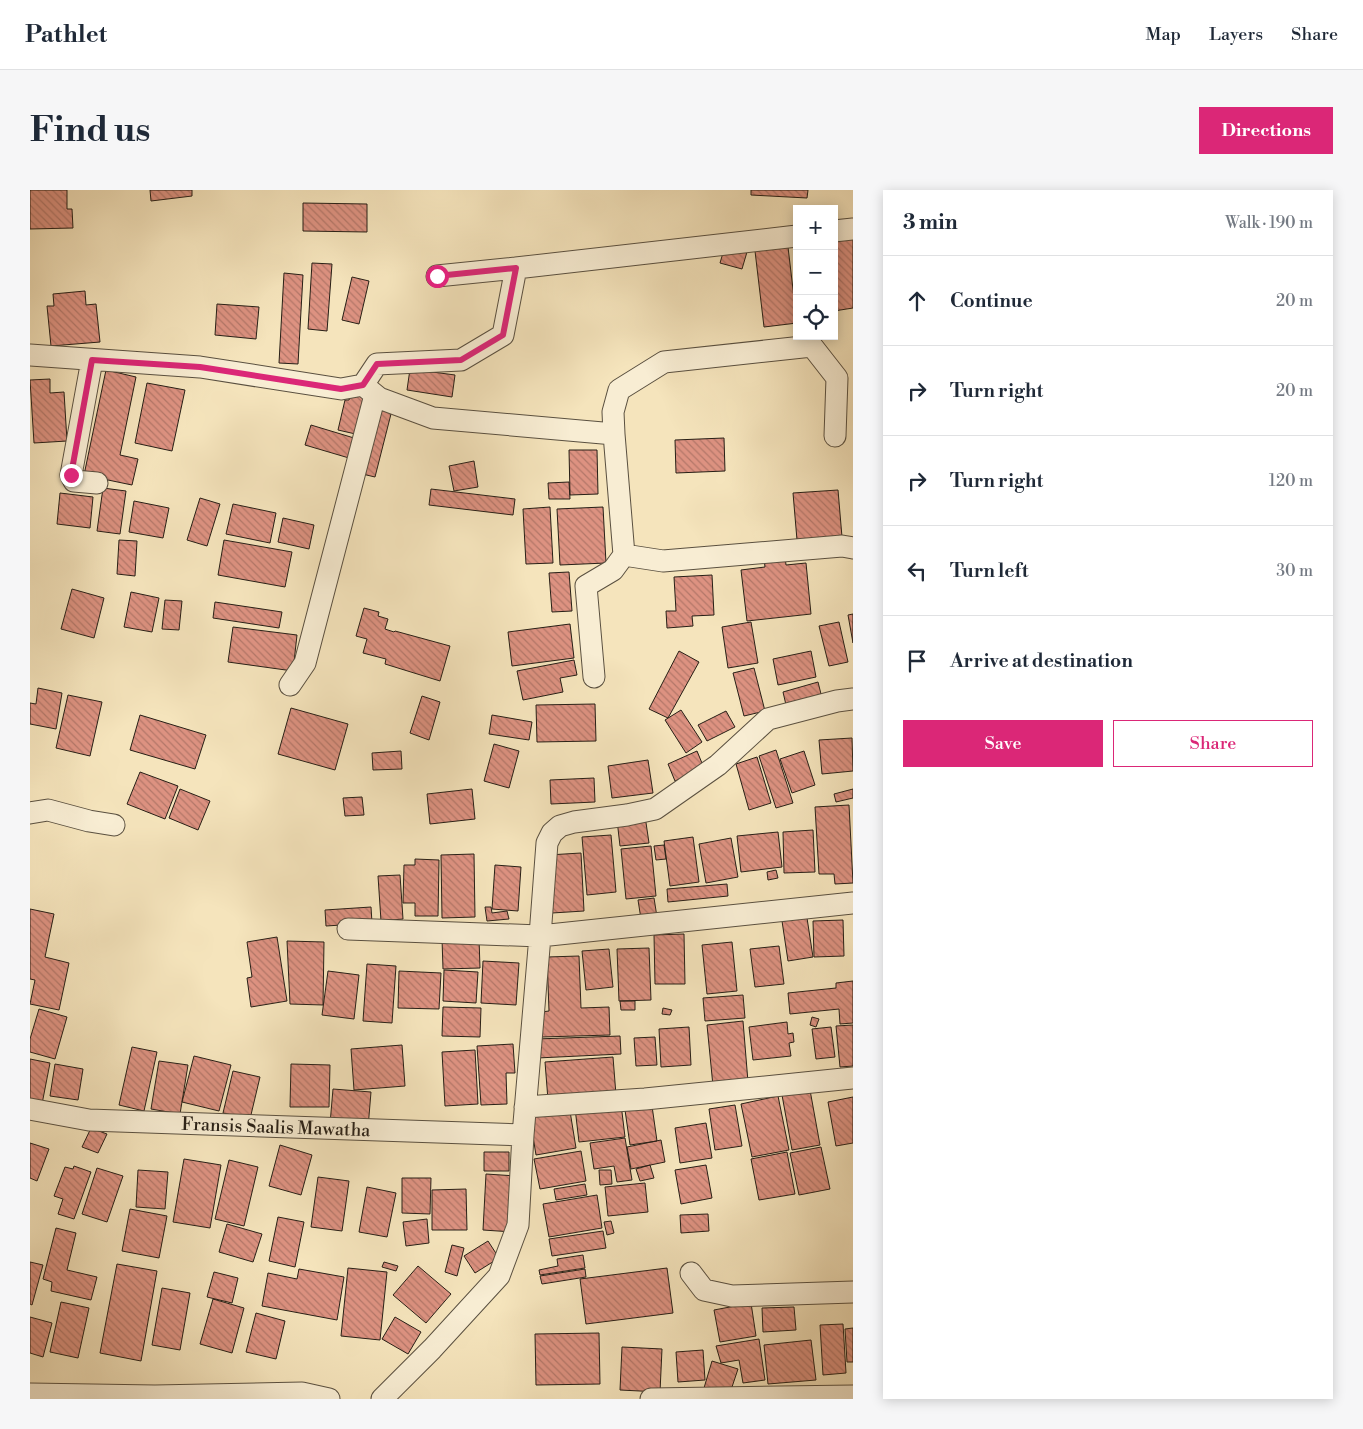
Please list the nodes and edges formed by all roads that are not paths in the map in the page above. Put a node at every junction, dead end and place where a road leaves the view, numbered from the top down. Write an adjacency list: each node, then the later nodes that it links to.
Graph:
1 (853, 229): 2 (street)
2 (838, 231)
3 (793, 236): 4 (street)
4 (516, 268): 5 (street); 8 (street)
5 (437, 276)
6 (30, 355): 7 (street)
7 (92, 360): 8 (street); 11 (street)
8 (369, 390): 9 (street); 15 (street)
9 (614, 434): 10 (street); 13 (street)
10 (836, 436)
11 (96, 483)
12 (853, 548): 13 (street)
13 (624, 555): 14 (street)
14 (594, 677)
15 (290, 685)
16 (853, 698): 21 (street)
17 (30, 813): 18 (street)
18 (114, 825)
19 (853, 903): 21 (street)
20 (348, 929): 21 (street)
21 (540, 936): 23 (street)
22 (853, 1078): 23 (street)
23 (525, 1107): 25 (street)
24 (30, 1109): 25 (street, Fransis Saalis Mawatha)
25 (523, 1136): 31 (street)
26 (691, 1272): 27 (street)
27 (853, 1292)
28 (30, 1394): 30 (street)
29 (853, 1396): 32 (street)
30 (329, 1399)
31 (382, 1399)
32 (651, 1399)

